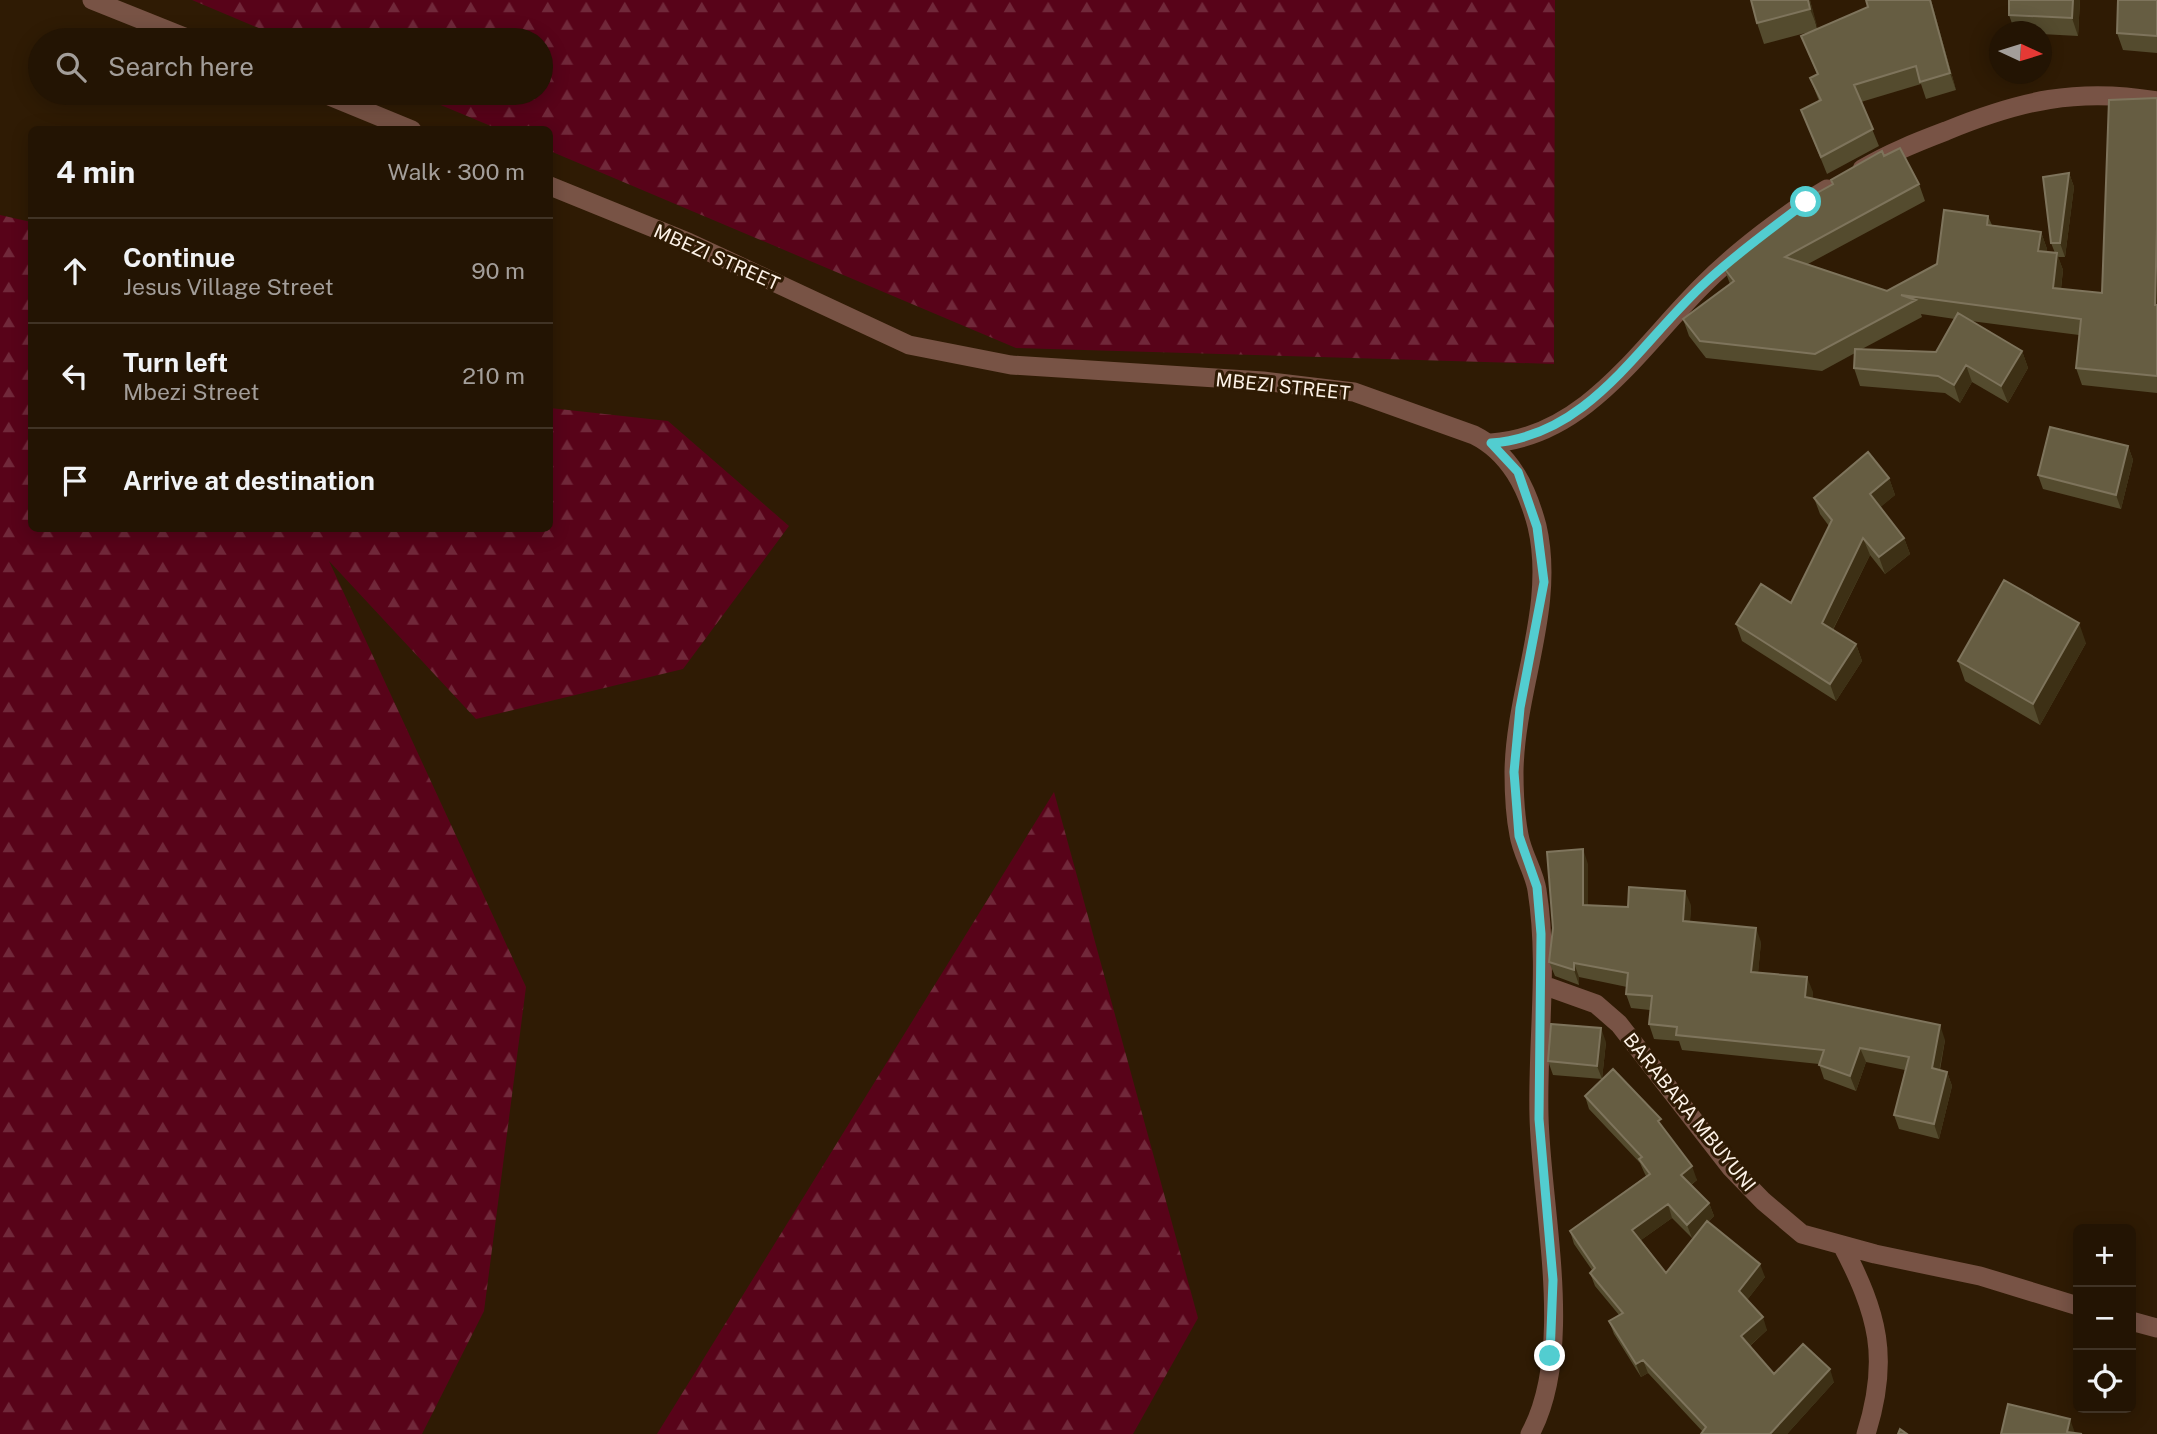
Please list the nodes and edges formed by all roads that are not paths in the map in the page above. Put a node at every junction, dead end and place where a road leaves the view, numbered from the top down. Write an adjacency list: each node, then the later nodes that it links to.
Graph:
1 (92, 0): 2 (street)
2 (162, 28)
3 (2157, 101): 7 (street)
4 (351, 105): 5 (street)
5 (402, 126)
6 (553, 187): 7 (street, MBEZI STREET)
7 (1491, 443): 8 (street, MBEZI STREET)
8 (1543, 985): 9 (street, BARABARA MBUYUNI); 13 (street, MBEZI STREET)
9 (1842, 1245): 10 (street, BARABARA MBUYUNI); 14 (street)
10 (2073, 1304)
11 (2136, 1322): 12 (street)
12 (2157, 1328)
13 (1530, 1434)
14 (1866, 1434)

